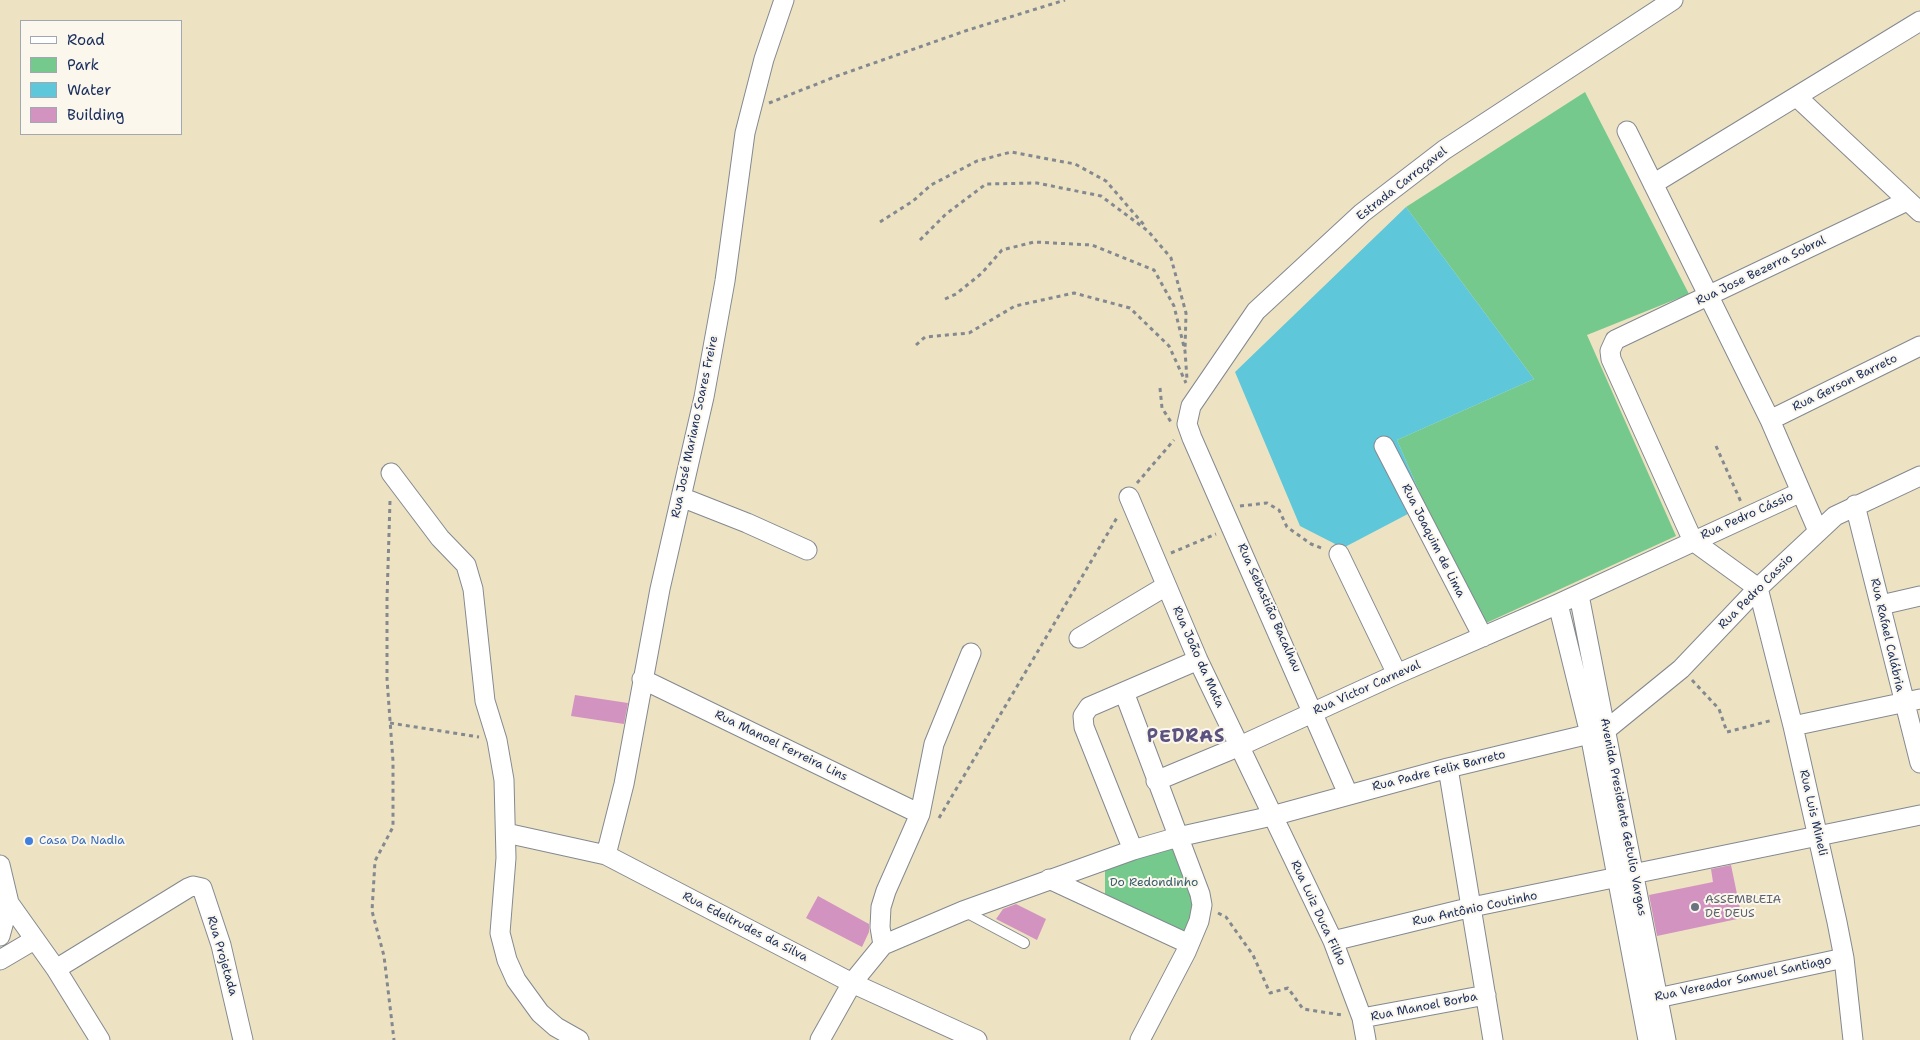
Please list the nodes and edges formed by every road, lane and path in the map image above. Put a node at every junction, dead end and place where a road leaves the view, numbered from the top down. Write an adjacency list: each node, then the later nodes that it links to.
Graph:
1 (784, 0): 6 (street, Rua José Mariano Soares Freire)
2 (1065, 0): 6 (path)
3 (1673, 0): 20 (street, Estrada Carroçavel)
4 (1920, 21): 5 (street)
5 (1797, 97): 8 (street); 9 (street)
6 (750, 111): 26 (street, Rua José Mariano Soares Freire)
7 (1627, 131): 8 (street)
8 (1653, 184): 13 (street)
9 (1914, 206): 13 (street, Rua Jose Bezerra Sobral)
10 (880, 222): 11 (path)
11 (1148, 231): 12 (path); 17 (path)
12 (920, 240)
13 (1709, 296): 19 (street); 32 (street, Rua Jose Bezerra Sobral)
14 (945, 300): 17 (path)
15 (916, 345): 17 (path)
16 (1920, 346): 19 (street, Rua Gerson Barreto)
17 (1185, 351)
18 (1160, 388): 20 (path)
19 (1770, 420): 25 (street)
20 (1187, 424): 27 (path); 30 (street, Rua Sebastião Bacalhau)
21 (1384, 446): 42 (street, Rua Joaquim de Lima)
22 (1716, 446): 29 (path)
23 (391, 473): 53 (path); 55 (street)
24 (1920, 476): 28 (street, Rua Pedro Cassio)
25 (1801, 492): 29 (street, Rua Pedro Cássio); 31 (street)
26 (681, 497): 33 (street); 48 (street, Rua José Mariano Soares Freire)
27 (1129, 497): 35 (street, Rua João da Mata); 61 (path)
28 (1855, 506): 31 (street, Rua Pedro Cassio); 41 (street, Rua Rafael Calábria)
29 (1747, 516): 32 (street, Rua Pedro Cássio)
30 (1229, 518): 34 (path); 35 (path); 51 (street, Rua Sebastião Bacalhau)
31 (1818, 531): 37 (street, Rua Pedro Cassio)
32 (1693, 541): 37 (street); 38 (street, Rua Pedro Cássio)
33 (807, 550)
34 (1339, 554): 47 (street)
35 (1156, 560): 36 (street, Rua João da Mata)
36 (1166, 586): 43 (street); 45 (street, Rua João da Mata)
37 (1758, 588): 46 (street, Rua Pedro Cassio); 52 (street, Rua Luis Mineli)
38 (1579, 595): 40 (street, Rua Victor Carneval); 54 (street, Avenida Presidente Getulio Vargas)
39 (1920, 596): 41 (street)
40 (1558, 604): 42 (street, Rua Victor Carneval); 54 (street, Avenida Presidente Getulio Vargas)
41 (1881, 605): 50 (street, Rua Rafael Calábria)
42 (1483, 637): 47 (street, Rua Victor Carneval)
43 (1079, 638)
44 (971, 653): 61 (street)
45 (1198, 660): 49 (street); 56 (street, Rua João da Mata)
46 (1681, 669): 52 (path); 54 (street, Rua Pedro Cassio)
47 (1397, 674): 51 (street, Rua Victor Carneval)
48 (642, 679): 61 (street, Rua Manoel Ferreira Lins); 68 (street, Rua José Mariano Soares Freire)
49 (1124, 692): 59 (street); 67 (street)
50 (1911, 700): 52 (street); 57 (street, Rua Rafael Calábria)
51 (1314, 712): 56 (street, Rua Victor Carneval); 60 (street, Rua Sebastião Bacalhau)
52 (1791, 721): 65 (street, Rua Luis Mineli)
53 (390, 723): 55 (path); 91 (path)
54 (1598, 732): 58 (street, Rua Padre Felix Barreto); 70 (street, Avenida Presidente Getulio Vargas)
55 (497, 740): 64 (street)
56 (1240, 746): 59 (street, Rua Victor Carneval); 63 (street, Rua João da Mata)
57 (1920, 764)
58 (1448, 768): 60 (street, Rua Padre Felix Barreto); 74 (street)
59 (1156, 781): 66 (street)
60 (1348, 794): 63 (street, Rua Padre Felix Barreto)
61 (920, 814): 81 (street)
62 (1920, 815): 65 (street, Rua Antônio Coutinho)
63 (1272, 816): 66 (street, Rua Padre Felix Barreto); 78 (street, Rua Luiz Duca Filho)
64 (506, 833): 68 (street, Rua Edeltrudes da Silva); 92 (street)
65 (1818, 835): 70 (street, Rua Antônio Coutinho); 82 (street, Rua Luis Mineli)
66 (1178, 837): 67 (street, Rua Padre Felix Barreto); 73 (street)
67 (1133, 850): 71 (street, Rua Padre Felix Barreto)
68 (606, 855): 85 (street, Rua Edeltrudes da Silva)
69 (0, 865): 72 (street)
70 (1626, 877): 74 (street, Rua Antônio Coutinho); 87 (street, Avenida Presidente Getulio Vargas)
71 (1049, 879): 75 (street, Rua Padre Felix Barreto); 80 (street)
72 (9, 903): 76 (street); 77 (street)
73 (1202, 905): 80 (street); 88 (path)
74 (1472, 907): 78 (street, Rua Antônio Coutinho); 86 (street)
75 (964, 911): 79 (lane); 81 (street, Rua Padre Felix Barreto)
76 (0, 936)
77 (34, 940): 83 (street); 84 (street)
78 (1333, 941): 88 (street, Rua Luiz Duca Filho)
79 (1024, 943)
80 (1189, 944): 95 (street)
81 (883, 945): 85 (street)
82 (1844, 958): 87 (street, Rua Vereador Samuel Santiago); 100 (street, Rua Luis Mineli)
83 (0, 960)
84 (56, 969): 89 (street); 90 (street, Rua Projetada)
85 (852, 983): 93 (street); 94 (street, Rua Edeltrudes da Silva)
86 (1486, 995): 88 (street, Rua Manoel Borba); 97 (street)
87 (1651, 999): 98 (street, Avenida Presidente Getulio Vargas); 99 (street, Avenida Presidente Getulio Vargas)
88 (1362, 1018): 96 (street, Rua Luiz Duca Filho)
89 (100, 1040)
90 (243, 1040)
91 (394, 1040)
92 (579, 1040)
93 (820, 1040)
94 (977, 1040)
95 (1140, 1040)
96 (1366, 1040)
97 (1493, 1040)
98 (1648, 1040)
99 (1666, 1040)
100 (1853, 1040)

